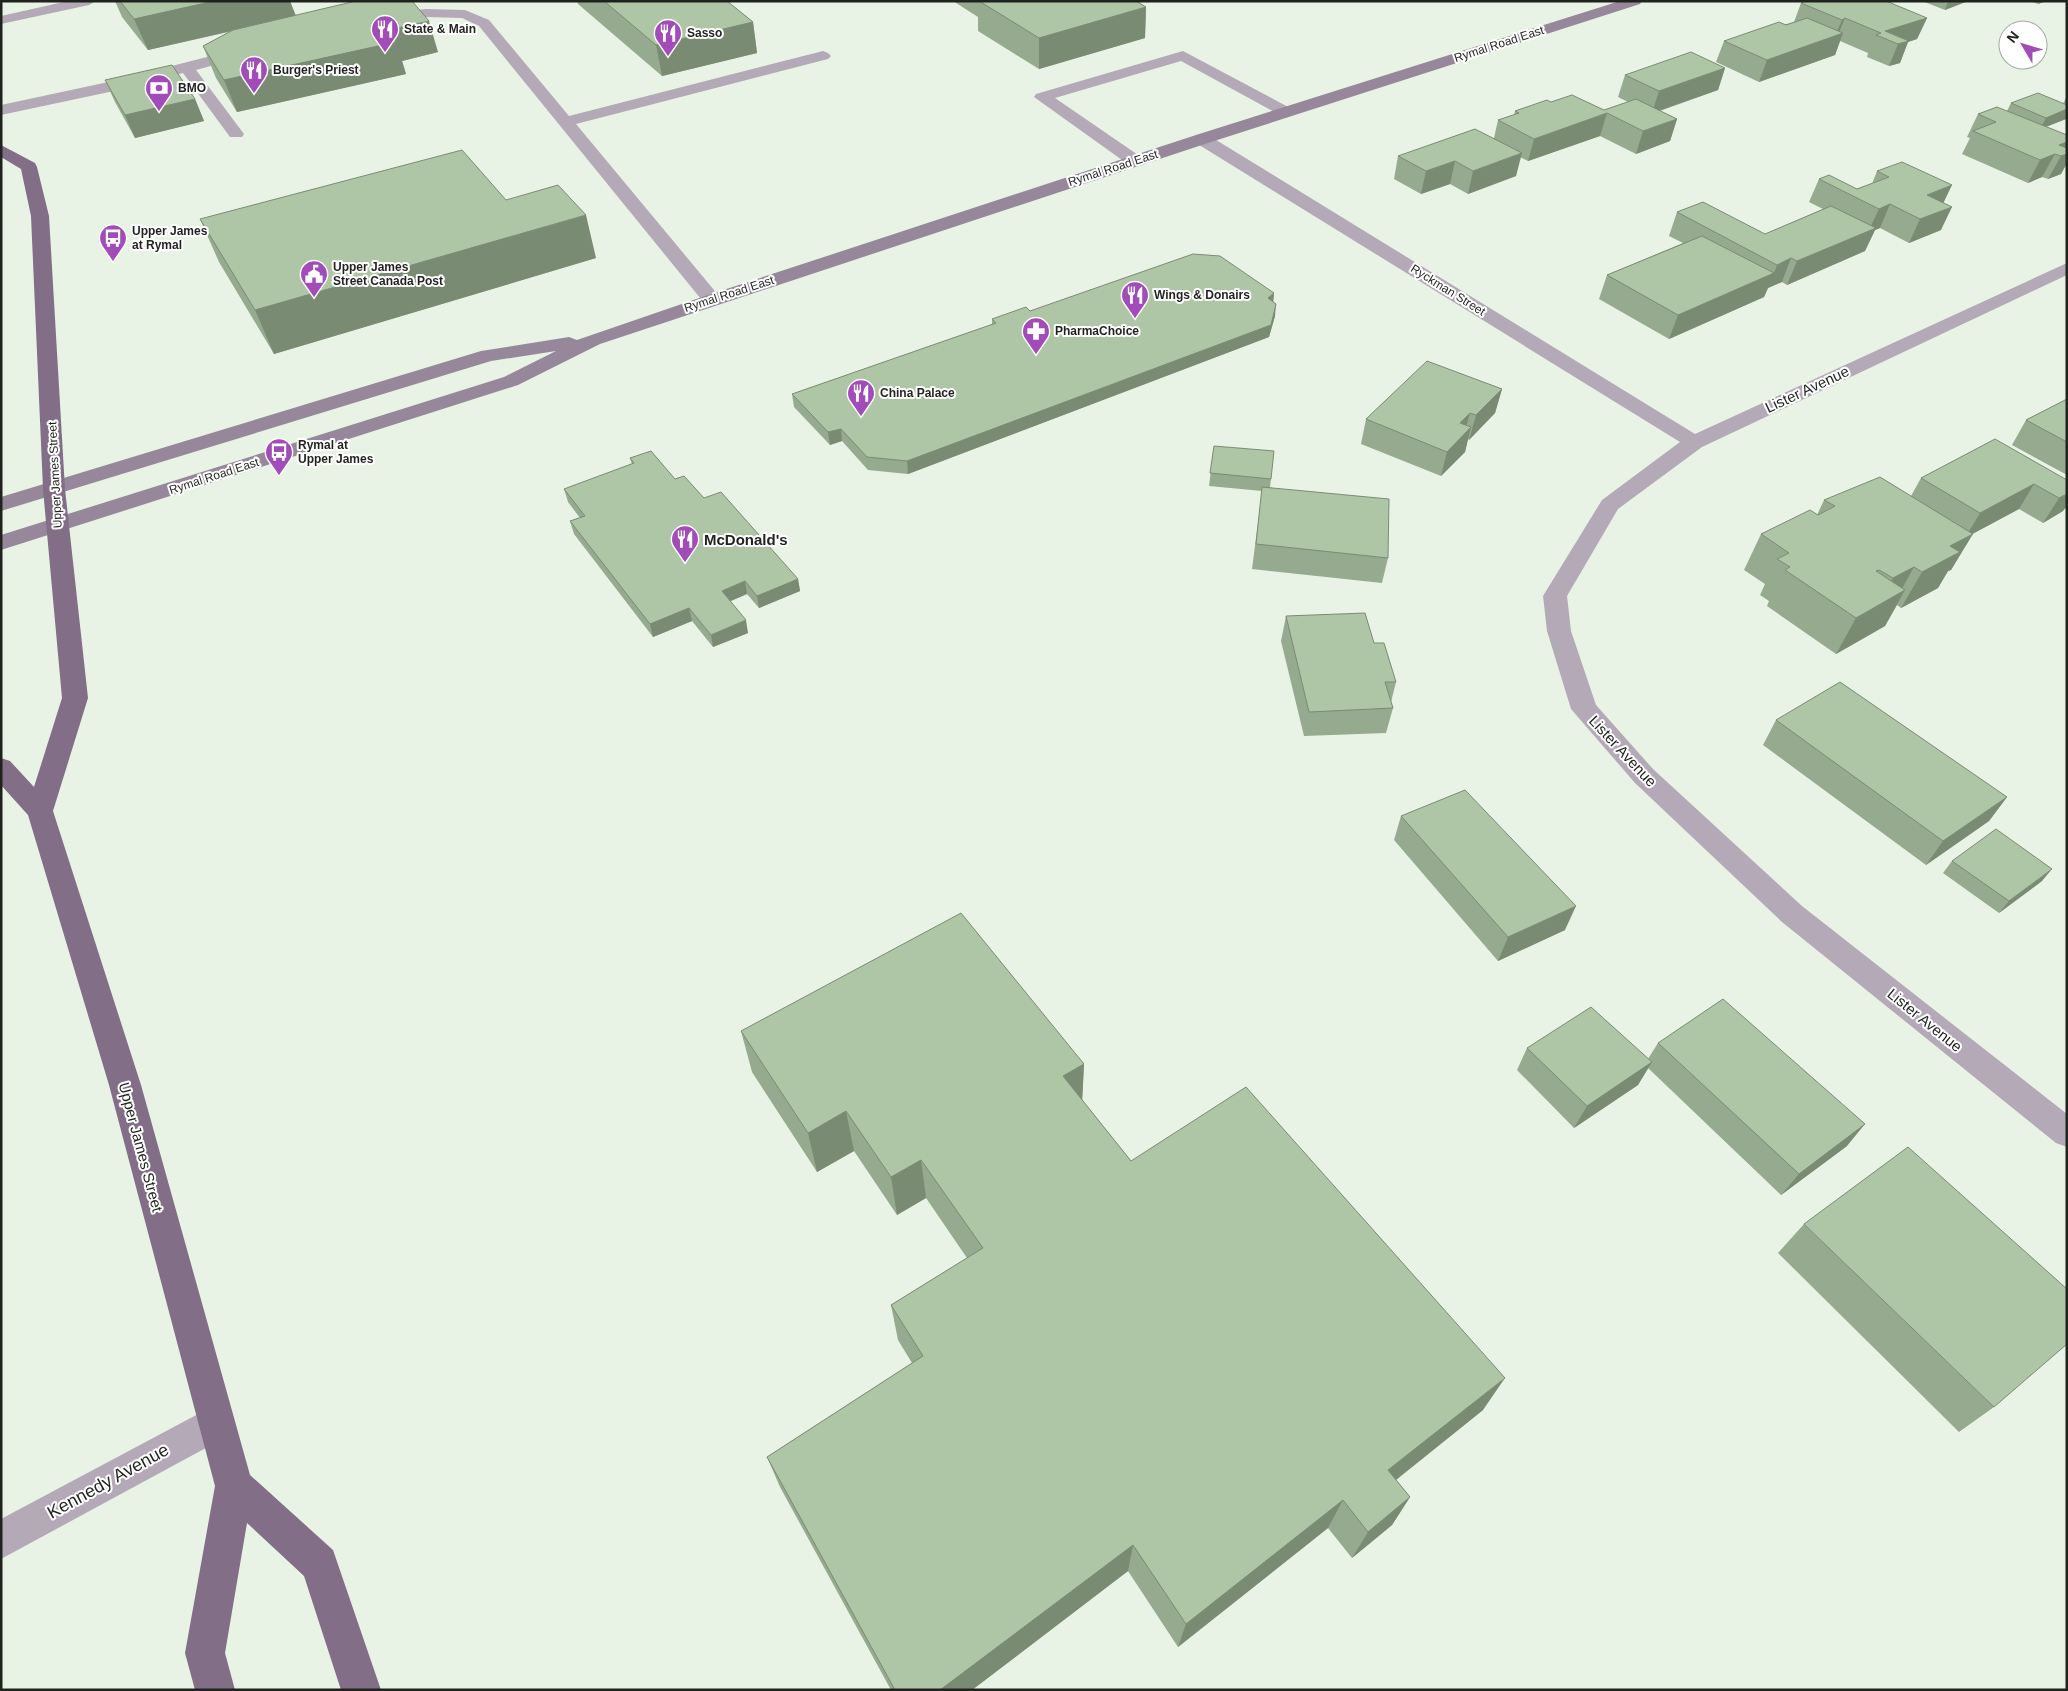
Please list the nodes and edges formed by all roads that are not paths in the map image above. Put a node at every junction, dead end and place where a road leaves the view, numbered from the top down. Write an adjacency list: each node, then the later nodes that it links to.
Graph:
1 (89, 1): 3 (street)
2 (1635, 1): 9 (main road, Rymal Road East)
3 (1, 20)
4 (367, 21): 10 (street)
5 (263, 48): 7 (street)
6 (823, 56): 10 (street)
7 (187, 68): 8 (street); 11 (street)
8 (1, 110)
9 (1286, 112): 12 (main road, Rymal Road East); 14 (street)
10 (565, 122): 16 (street)
11 (236, 134)
12 (1202, 138): 14 (main road, Rymal Road East); 18 (street, Ryckman Street)
13 (1, 150): 19 (main road, Upper James Street)
14 (1135, 160): 16 (main road, Rymal Road East)
15 (2067, 268): 18 (street, Lister Avenue)
16 (712, 300): 17 (main road, Rymal Road East)
17 (593, 340): 19 (main road, Rymal Road East); 21 (main road, Rymal Road East)
18 (1694, 442): 25 (street, Lister Avenue)
19 (54, 489): 20 (main road, Rymal Road East); 21 (main road, Upper James Street)
20 (1, 504)
21 (58, 526): 22 (main road, Rymal Road East); 24 (main road, Upper James Street)
22 (1, 543)
23 (1, 768): 24 (main road, Upper James Street)
24 (40, 811): 26 (main road, Upper James Street)
25 (2067, 1133)
26 (215, 1423): 27 (main road, Upper James Street); 28 (street, Kennedy Avenue)
27 (234, 1486): 29 (main road, Upper James Street); 30 (main road)
28 (1, 1540)
29 (215, 1690)
30 (361, 1690)

